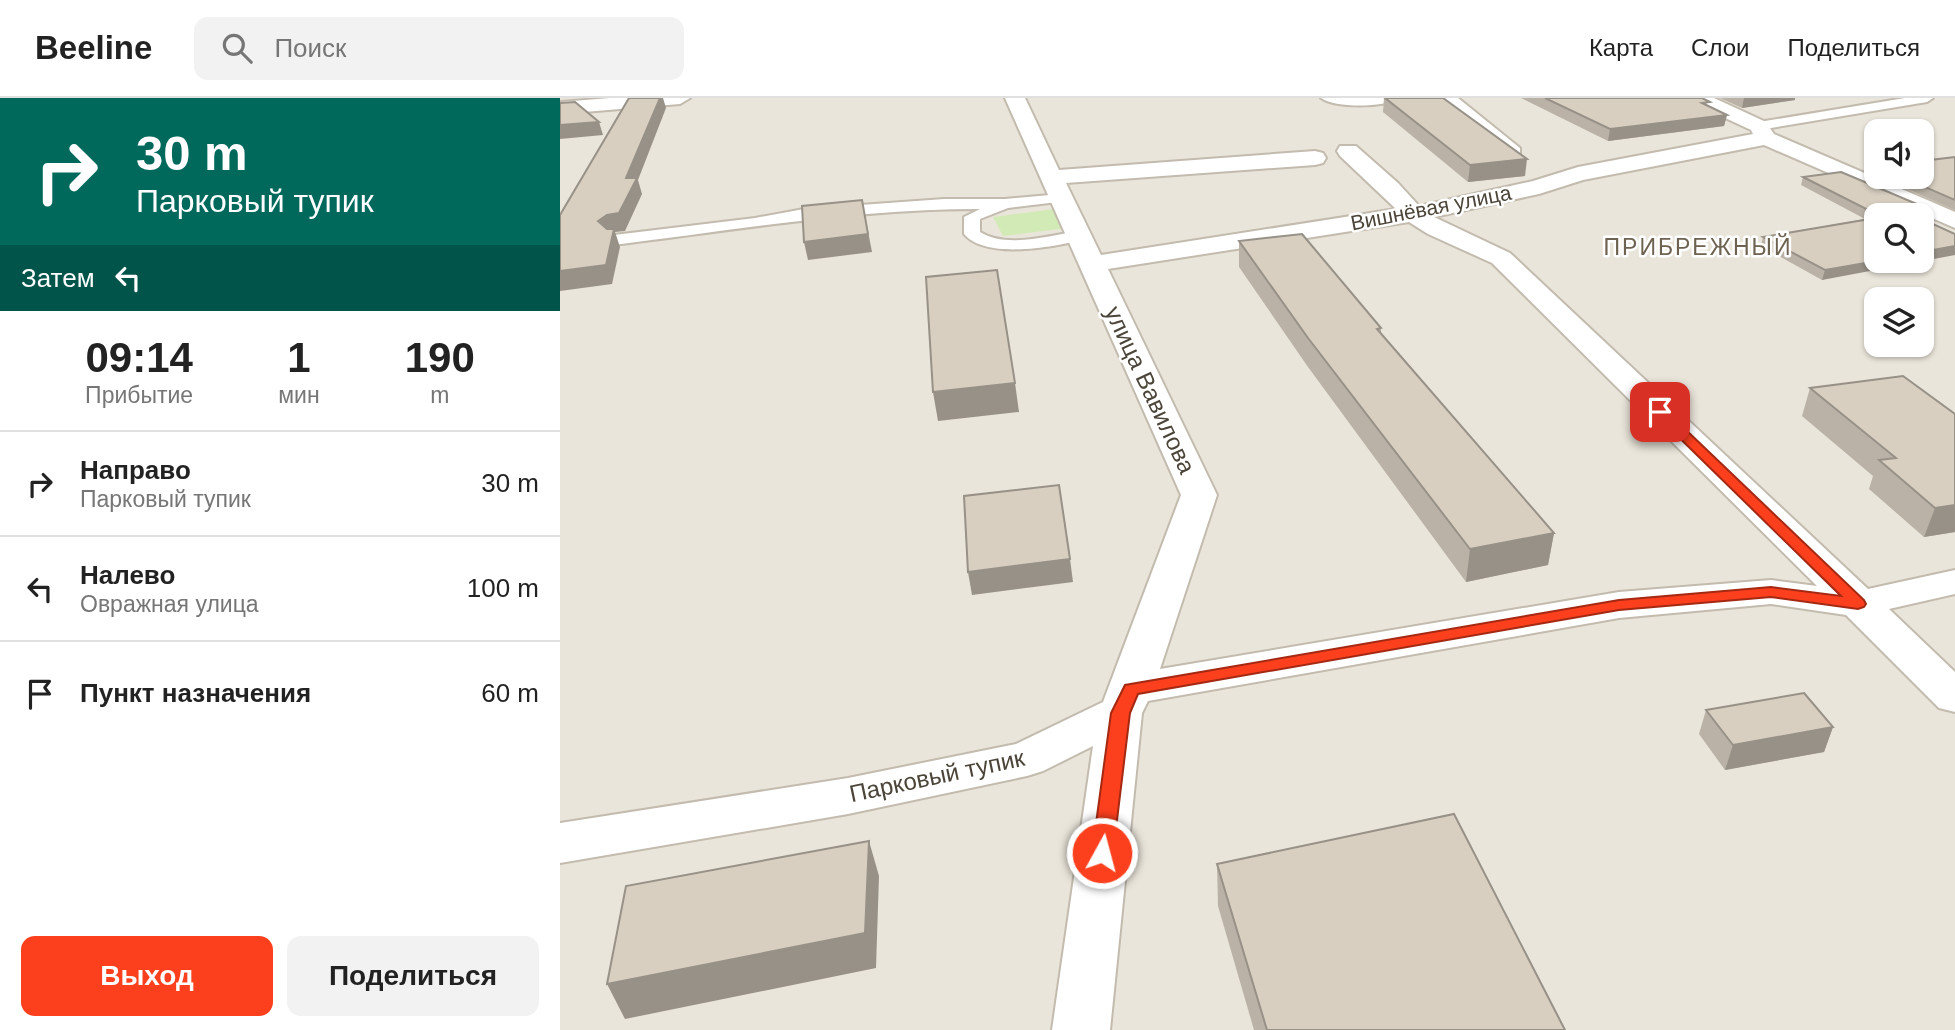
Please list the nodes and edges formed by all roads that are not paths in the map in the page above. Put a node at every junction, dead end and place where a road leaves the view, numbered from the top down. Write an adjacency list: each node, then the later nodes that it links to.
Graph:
1 (680, 98): 8 (street)
2 (1016, 98): 13 (street, улица Вавилова)
3 (1327, 98): 4 (lane)
4 (1392, 98)
5 (1450, 98): 10 (lane)
6 (1698, 98): 9 (street)
7 (1927, 98): 9 (lane)
8 (560, 108)
9 (1762, 132): 15 (street, Вишнёвая улица); 16 (street)
10 (1515, 150)
11 (1348, 151): 15 (street)
12 (1315, 158): 13 (street)
13 (1056, 187): 14 (lane); 17 (street, улица Вавилова)
14 (1004, 204): 17 (lane); 18 (lane)
15 (1413, 214): 19 (street, Вишнёвая улица); 21 (street)
16 (1955, 221)
17 (1079, 236): 19 (street, улица Вавилова)
18 (614, 240)
19 (1093, 264): 23 (street, улица Вавилова)
20 (1955, 582): 21 (street, Парковый тупик)
21 (1858, 604): 22 (street); 23 (street, Парковый тупик)
22 (1955, 697)
23 (1126, 701): 24 (street, Парковый тупик); 25 (street, улица Вавилова)
24 (560, 843)
25 (1081, 1030)

